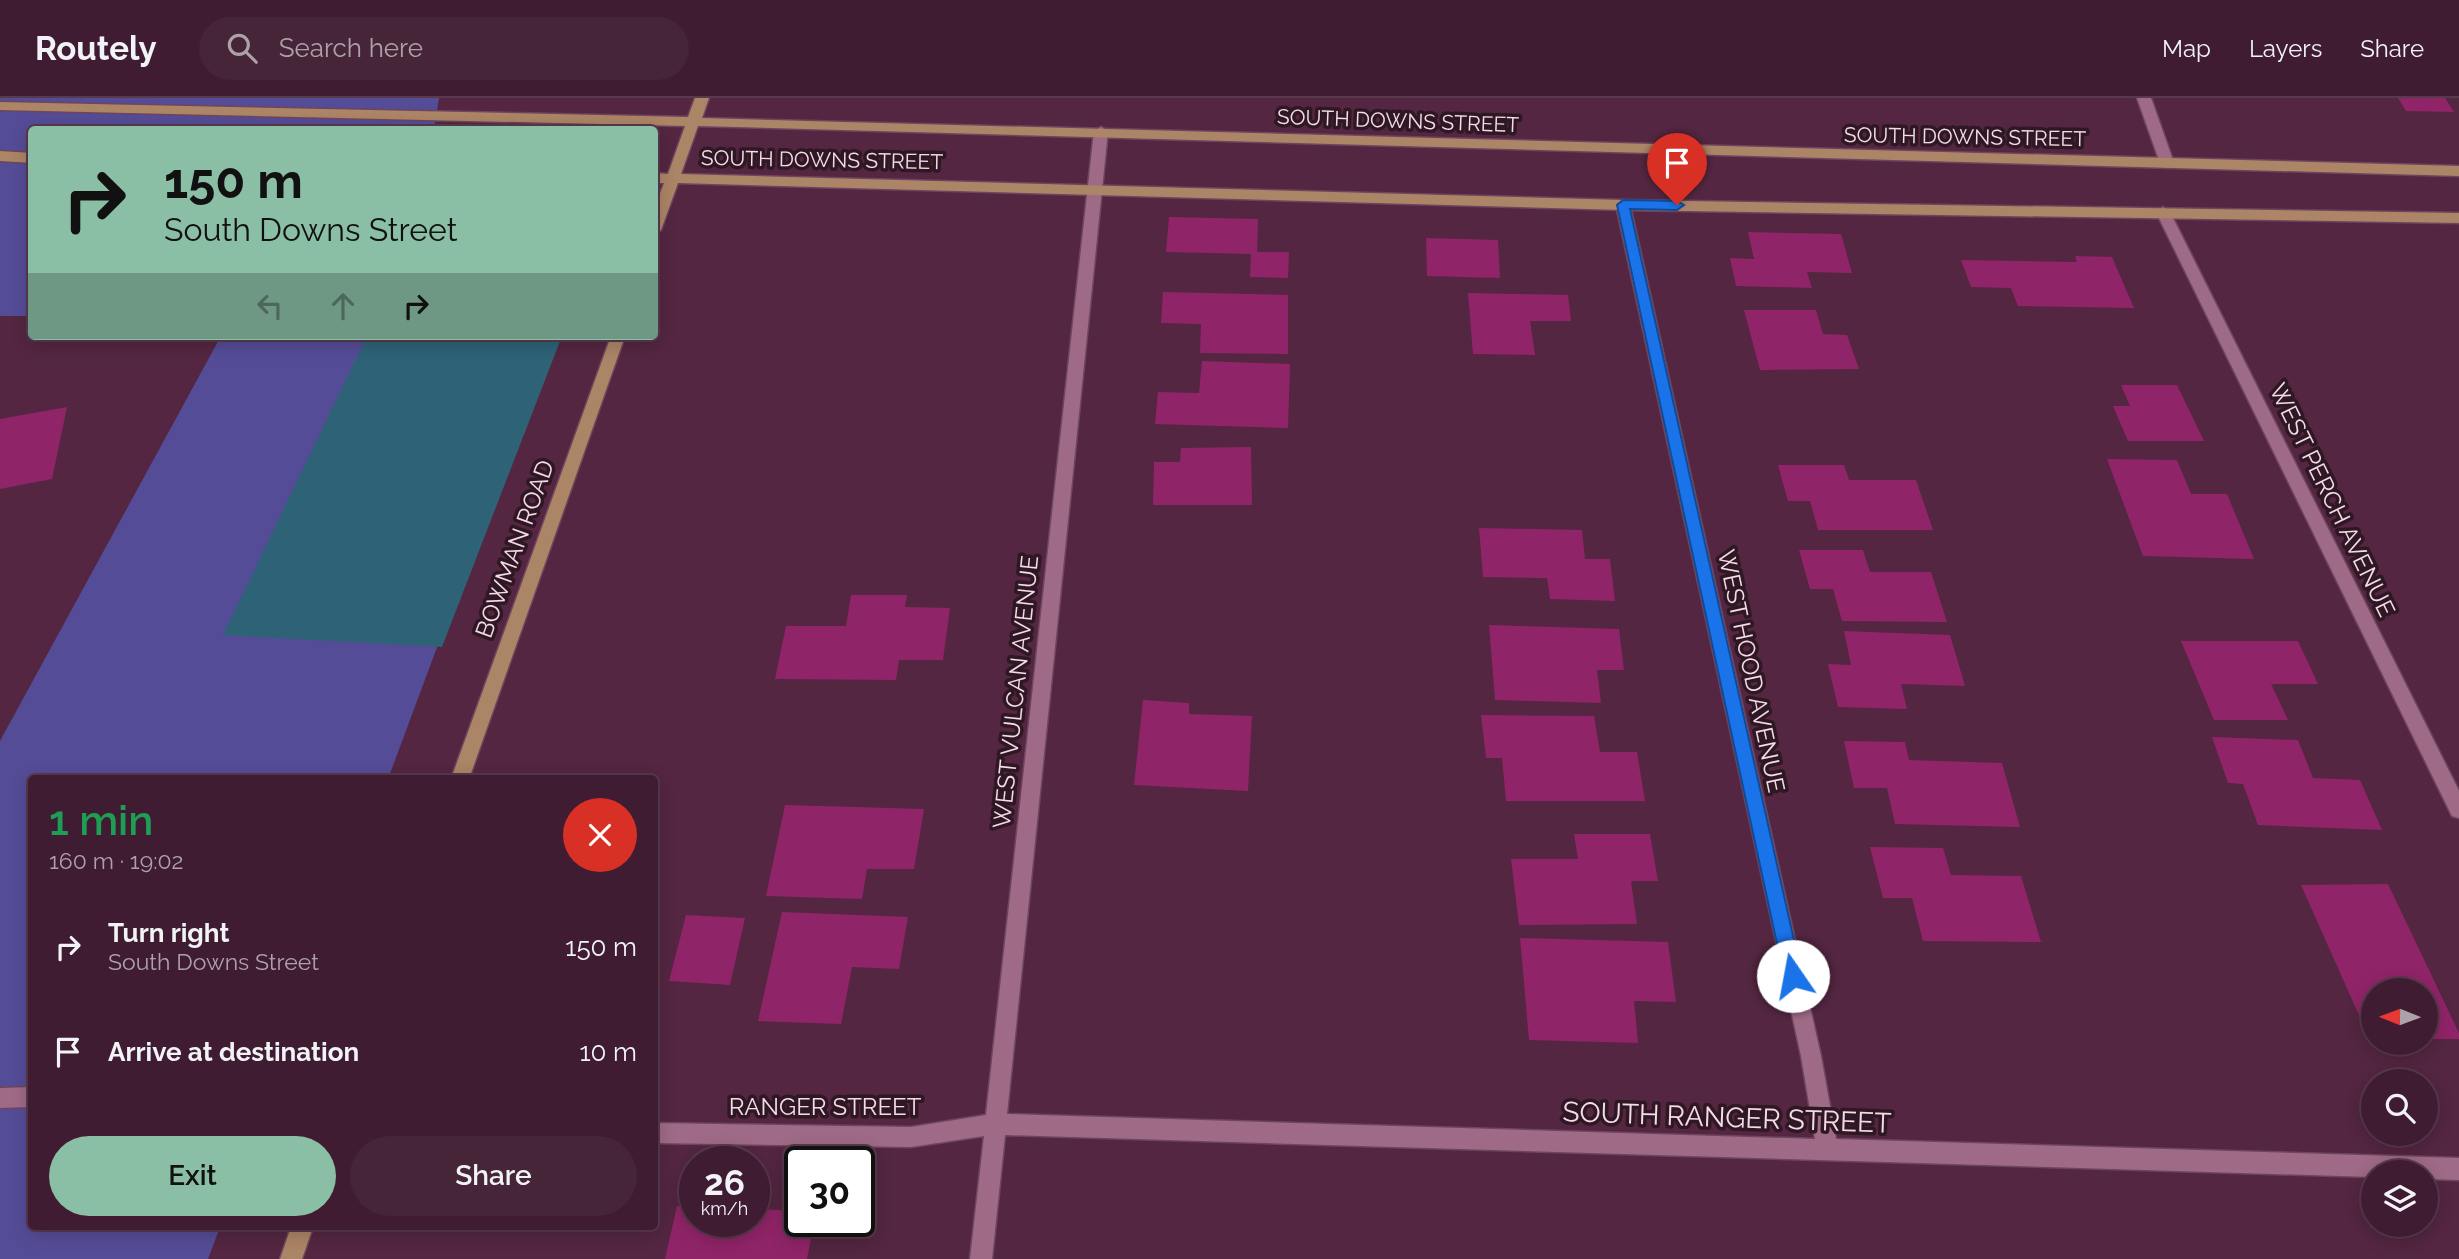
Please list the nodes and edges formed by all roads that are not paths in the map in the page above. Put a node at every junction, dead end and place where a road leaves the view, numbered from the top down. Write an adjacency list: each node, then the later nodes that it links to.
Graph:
1 (702, 98): 4 (main road)
2 (2144, 98): 8 (street)
3 (0, 106): 4 (main road, SOUTH DOWNS STREET)
4 (692, 122): 5 (main road, SOUTH DOWNS STREET); 11 (main road)
5 (1101, 131): 8 (main road, SOUTH DOWNS STREET); 12 (street, WEST VULCAN AVENUE)
6 (0, 156): 7 (main road)
7 (28, 158)
8 (2167, 163): 9 (main road, SOUTH DOWNS STREET)
9 (2459, 171)
10 (658, 178): 11 (main road, SOUTH DOWNS STREET)
11 (671, 178): 12 (main road, SOUTH DOWNS STREET); 15 (main road)
12 (1096, 188): 13 (main road, SOUTH DOWNS STREET); 22 (street, WEST VULCAN AVENUE)
13 (1623, 205): 14 (main road, SOUTH DOWNS STREET); 24 (street, WEST HOOD AVENUE)
14 (2162, 212): 16 (main road, SOUTH DOWNS STREET); 19 (street, WEST PERCH AVENUE)
15 (658, 218)
16 (2459, 218)
17 (617, 340): 18 (main road, BOWMAN ROAD)
18 (461, 775)
19 (2459, 810)
20 (28, 1097): 21 (street)
21 (0, 1098)
22 (994, 1124): 23 (street, RANGER STREET); 24 (street, SOUTH RANGER STREET); 28 (street, WEST VULCAN AVENUE)
23 (658, 1133)
24 (1827, 1148): 25 (street, SOUTH RANGER STREET)
25 (2459, 1169)
26 (301, 1230): 27 (main road)
27 (291, 1259)
28 (981, 1259)

